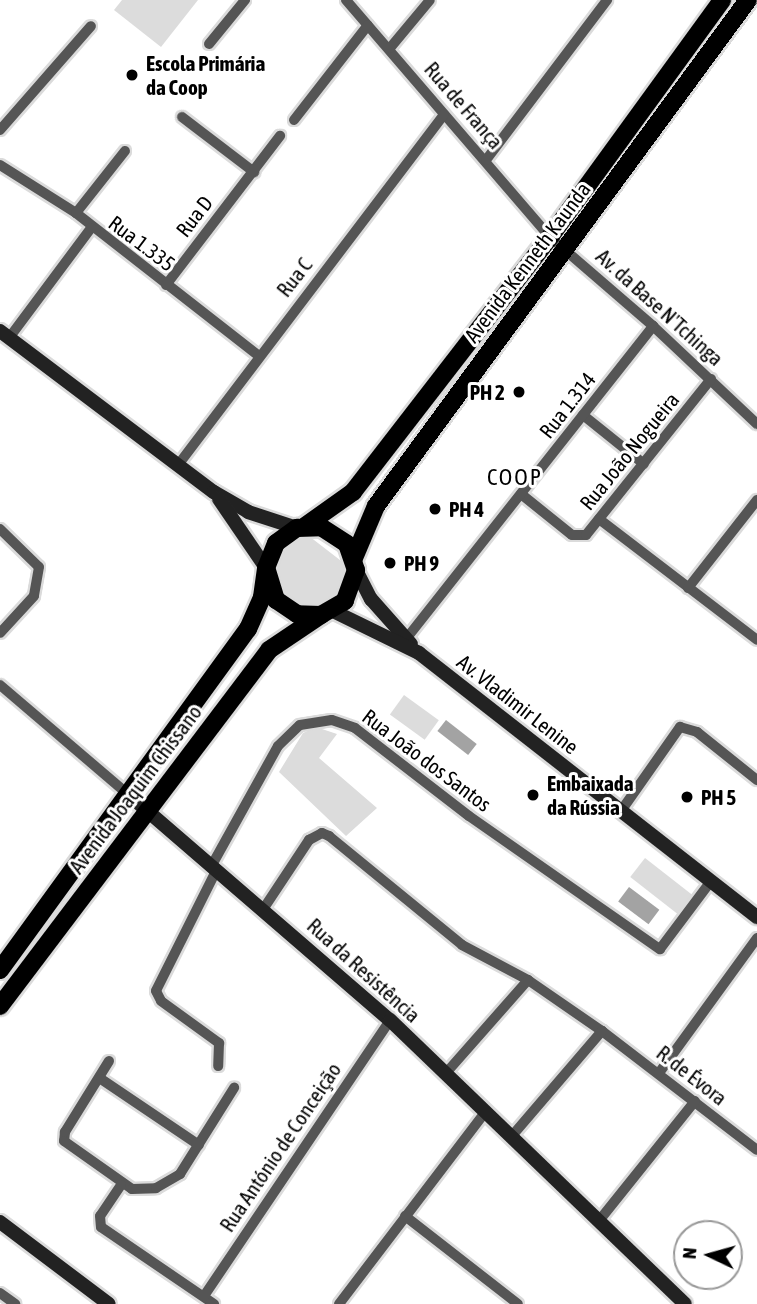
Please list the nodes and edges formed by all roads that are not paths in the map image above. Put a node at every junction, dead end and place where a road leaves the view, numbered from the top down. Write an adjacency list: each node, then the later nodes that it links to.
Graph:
1 (245, 0): 9 (street)
2 (346, 0): 7 (street, Rua de França)
3 (430, 0): 10 (street)
4 (607, 0): 17 (street)
5 (722, 0): 22 (main road, Avenida Kenneth Kaunda)
6 (748, 0): 23 (main road, Avenida Kenneth Kaunda)
7 (368, 24): 10 (street, Rua de França); 13 (street)
8 (91, 26): 14 (street)
9 (209, 44)
10 (390, 48): 11 (street, Rua de França)
11 (444, 115): 17 (street, Rua de França); 27 (street, Rua C)
12 (182, 117): 19 (street)
13 (294, 120)
14 (0, 130)
15 (280, 136): 19 (street, Rua D)
16 (125, 151): 20 (street)
17 (486, 160): 22 (street, Rua de França)
18 (0, 165): 20 (street, Rua 1.335)
19 (254, 172): 24 (street, Rua D)
20 (76, 213): 21 (street, Rua 1.335)
21 (91, 228): 24 (street, Rua 1.335); 26 (street)
22 (551, 237): 23 (street, Rua de França); 37 (main road, Avenida Kenneth Kaunda)
23 (566, 250): 25 (street, Av. da Base N'Tchinga); 39 (main road, Avenida Kenneth Kaunda)
24 (166, 285): 27 (street, Rua 1.335)
25 (653, 326): 28 (street, Av. da Base N'Tchinga); 29 (street, Rua 1.314)
26 (4, 335): 32 (main road)
27 (258, 355): 32 (street, Rua C)
28 (711, 379): 30 (street, Av. da Base N'Tchinga); 31 (street, Rua João Nogueira)
29 (583, 415): 31 (street); 34 (street, Rua 1.314)
30 (757, 424)
31 (643, 464): 36 (street, Rua João Nogueira)
32 (184, 469): 33 (main road)
33 (214, 492): 37 (main road); 40 (main road)
34 (521, 494): 36 (street, Rua João Nogueira); 45 (street, Rua 1.314)
35 (757, 500): 41 (street)
36 (599, 519): 41 (street)
37 (301, 527): 39 (main road); 40 (main road)
38 (0, 529): 43 (street)
39 (356, 564): 42 (main road); 45 (main road, Av. Vladimir Lenine)
40 (266, 568): 42 (main road); 48 (main road)
41 (688, 588): 44 (street)
42 (327, 613): 45 (main road, Av. Vladimir Lenine); 49 (main road, Avenida Joaquim Chissano)
43 (0, 633)
44 (757, 640)
45 (405, 642): 50 (main road, Av. Vladimir Lenine)
46 (0, 685): 48 (street, Rua da Resistência)
47 (757, 780): 50 (street)
48 (129, 795): 49 (main road, Rua da Resistência); 56 (main road)
49 (147, 810): 51 (main road, Rua da Resistência); 58 (main road, Avenida Joaquim Chissano)
50 (621, 811): 52 (main road, Av. Vladimir Lenine)
51 (215, 867): 52 (street, Rua João dos Santos); 53 (main road, Rua da Resistência); 62 (street, Rua João dos Santos)
52 (711, 881): 54 (main road, Av. Vladimir Lenine)
53 (264, 908): 57 (street, R. de Évora); 59 (main road, Rua da Resistência)
54 (757, 917)
55 (757, 938): 64 (street)
56 (0, 970)
57 (528, 980): 60 (street, R. de Évora); 63 (street)
58 (0, 1006)
59 (390, 1020): 63 (main road, Rua da Resistência); 77 (street, Rua António de Conceição)
60 (603, 1031): 64 (street, R. de Évora); 69 (street)
61 (109, 1060): 65 (street)
62 (218, 1066)
63 (446, 1073): 68 (main road, Rua da Resistência)
64 (659, 1073): 67 (street, R. de Évora)
65 (102, 1079): 70 (street); 72 (street)
66 (234, 1088): 70 (street)
67 (695, 1101): 71 (street, R. de Évora); 75 (street)
68 (486, 1111): 69 (main road, Rua da Resistência); 73 (street)
69 (511, 1137): 75 (main road, Rua da Resistência)
70 (200, 1145): 72 (street)
71 (757, 1150)
72 (121, 1185): 77 (street)
73 (405, 1216): 81 (street); 82 (street)
74 (0, 1222): 79 (main road)
75 (598, 1222): 83 (main road, Rua da Resistência)
76 (0, 1293): 78 (street)
77 (204, 1296): 80 (street)
78 (12, 1303)
79 (110, 1304)
80 (214, 1304)
81 (339, 1304)
82 (518, 1304)
83 (685, 1304)

